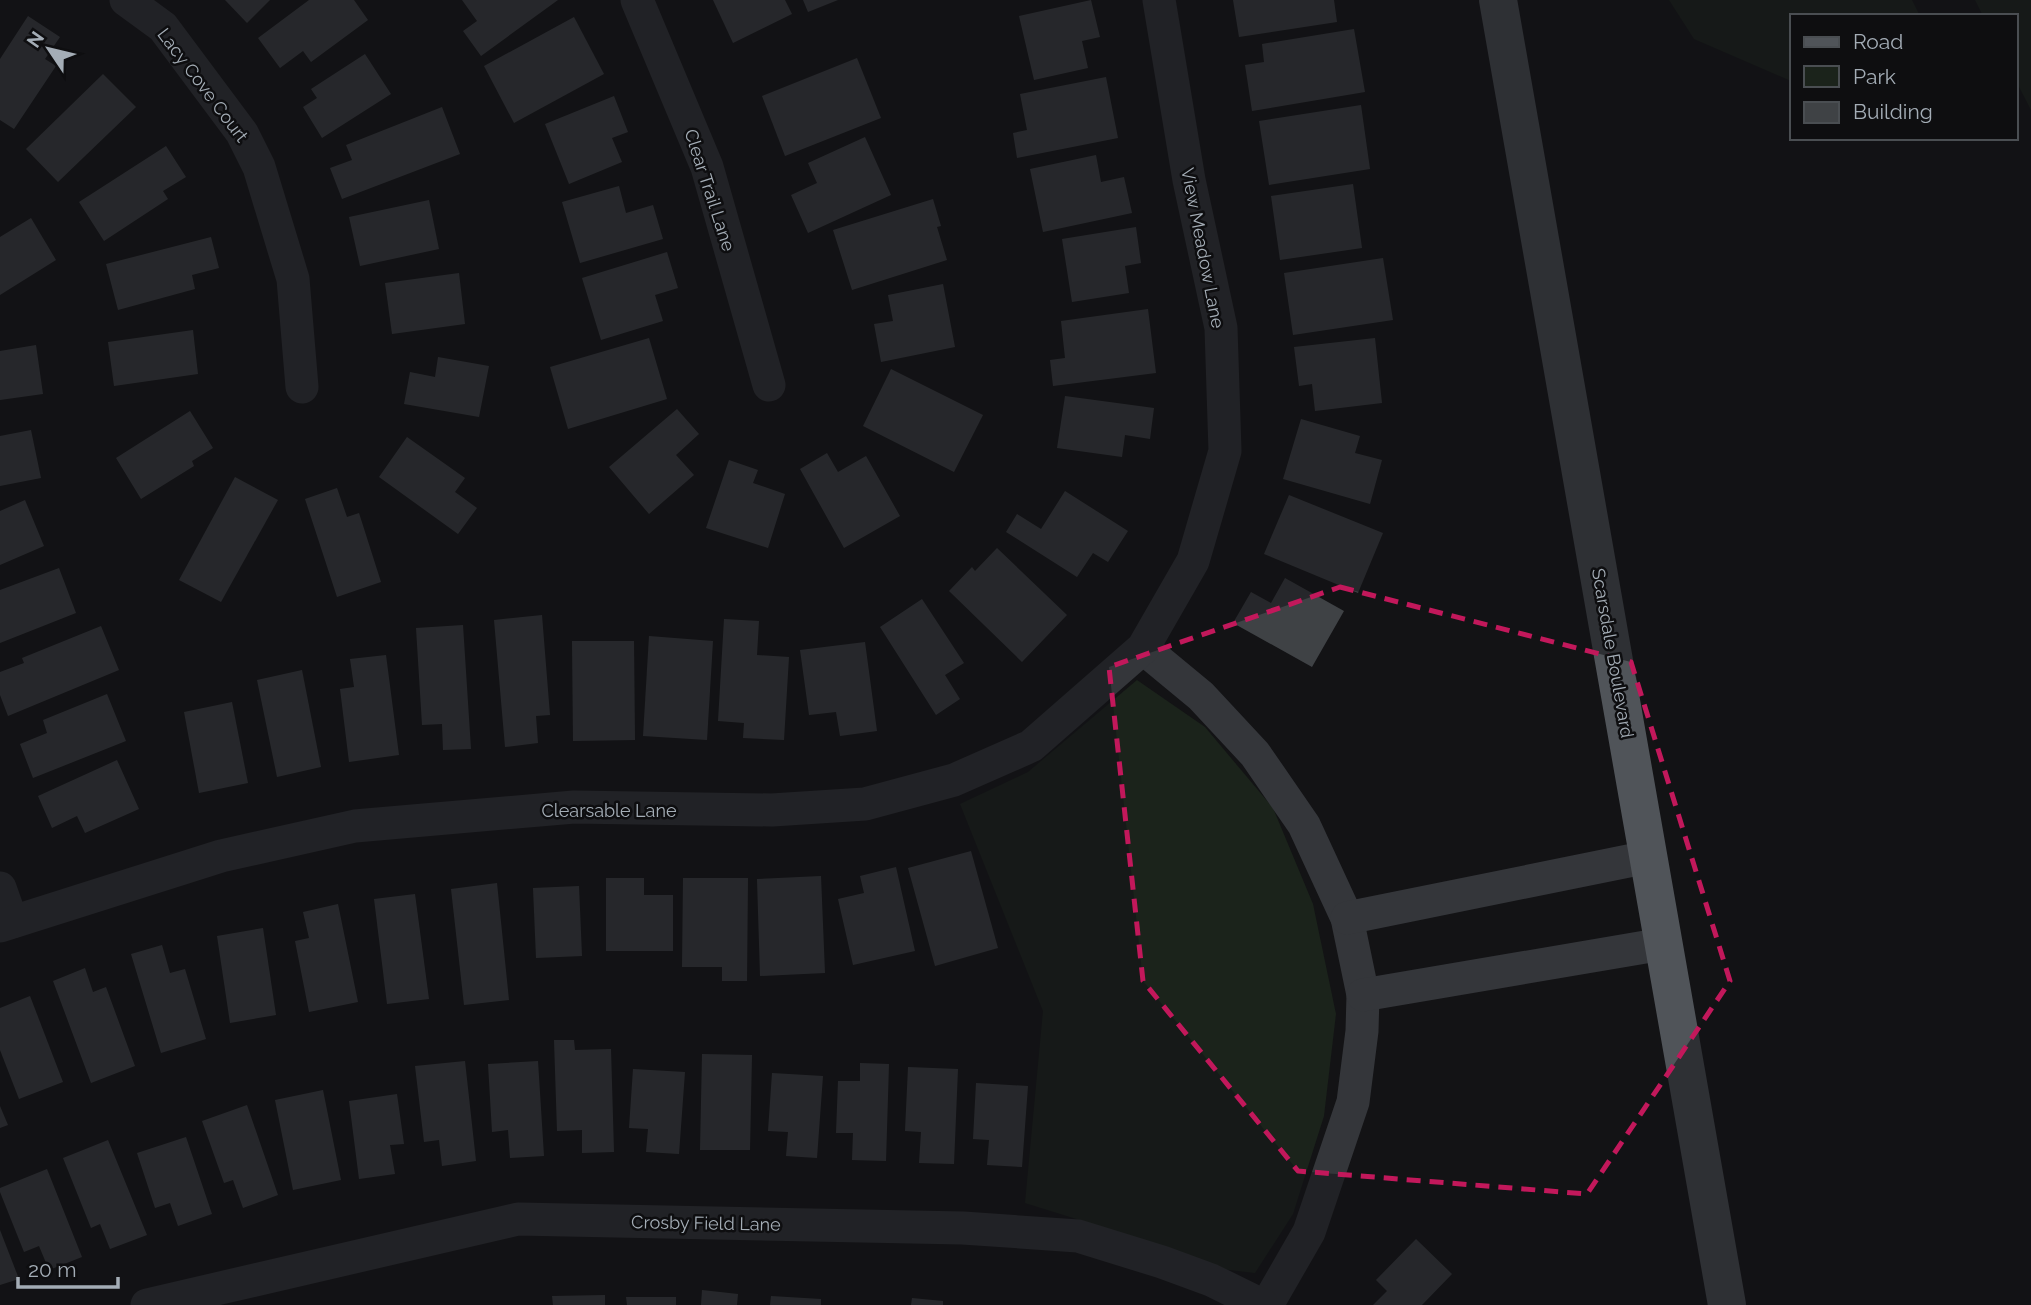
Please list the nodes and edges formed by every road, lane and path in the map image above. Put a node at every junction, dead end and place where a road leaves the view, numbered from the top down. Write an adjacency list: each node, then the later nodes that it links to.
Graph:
1 (127, 0): 6 (street, Lacy Cove Court)
2 (637, 0): 5 (street, Clear Trail Lane)
3 (1159, 0): 7 (street, View Meadow Lane)
4 (1498, 0): 8 (main road, Scarsdale Boulevard)
5 (769, 385)
6 (302, 387)
7 (1143, 648): 10 (street); 11 (street, Clearsable Lane)
8 (1648, 857): 10 (street); 12 (main road, Scarsdale Boulevard)
9 (0, 888): 11 (street)
10 (1347, 918): 13 (street)
11 (6, 924)
12 (1663, 944): 13 (street); 16 (main road, Scarsdale Boulevard)
13 (1363, 995): 15 (street)
14 (147, 1305): 15 (street, Crosby Field Lane)
15 (1264, 1305)
16 (1727, 1305)

